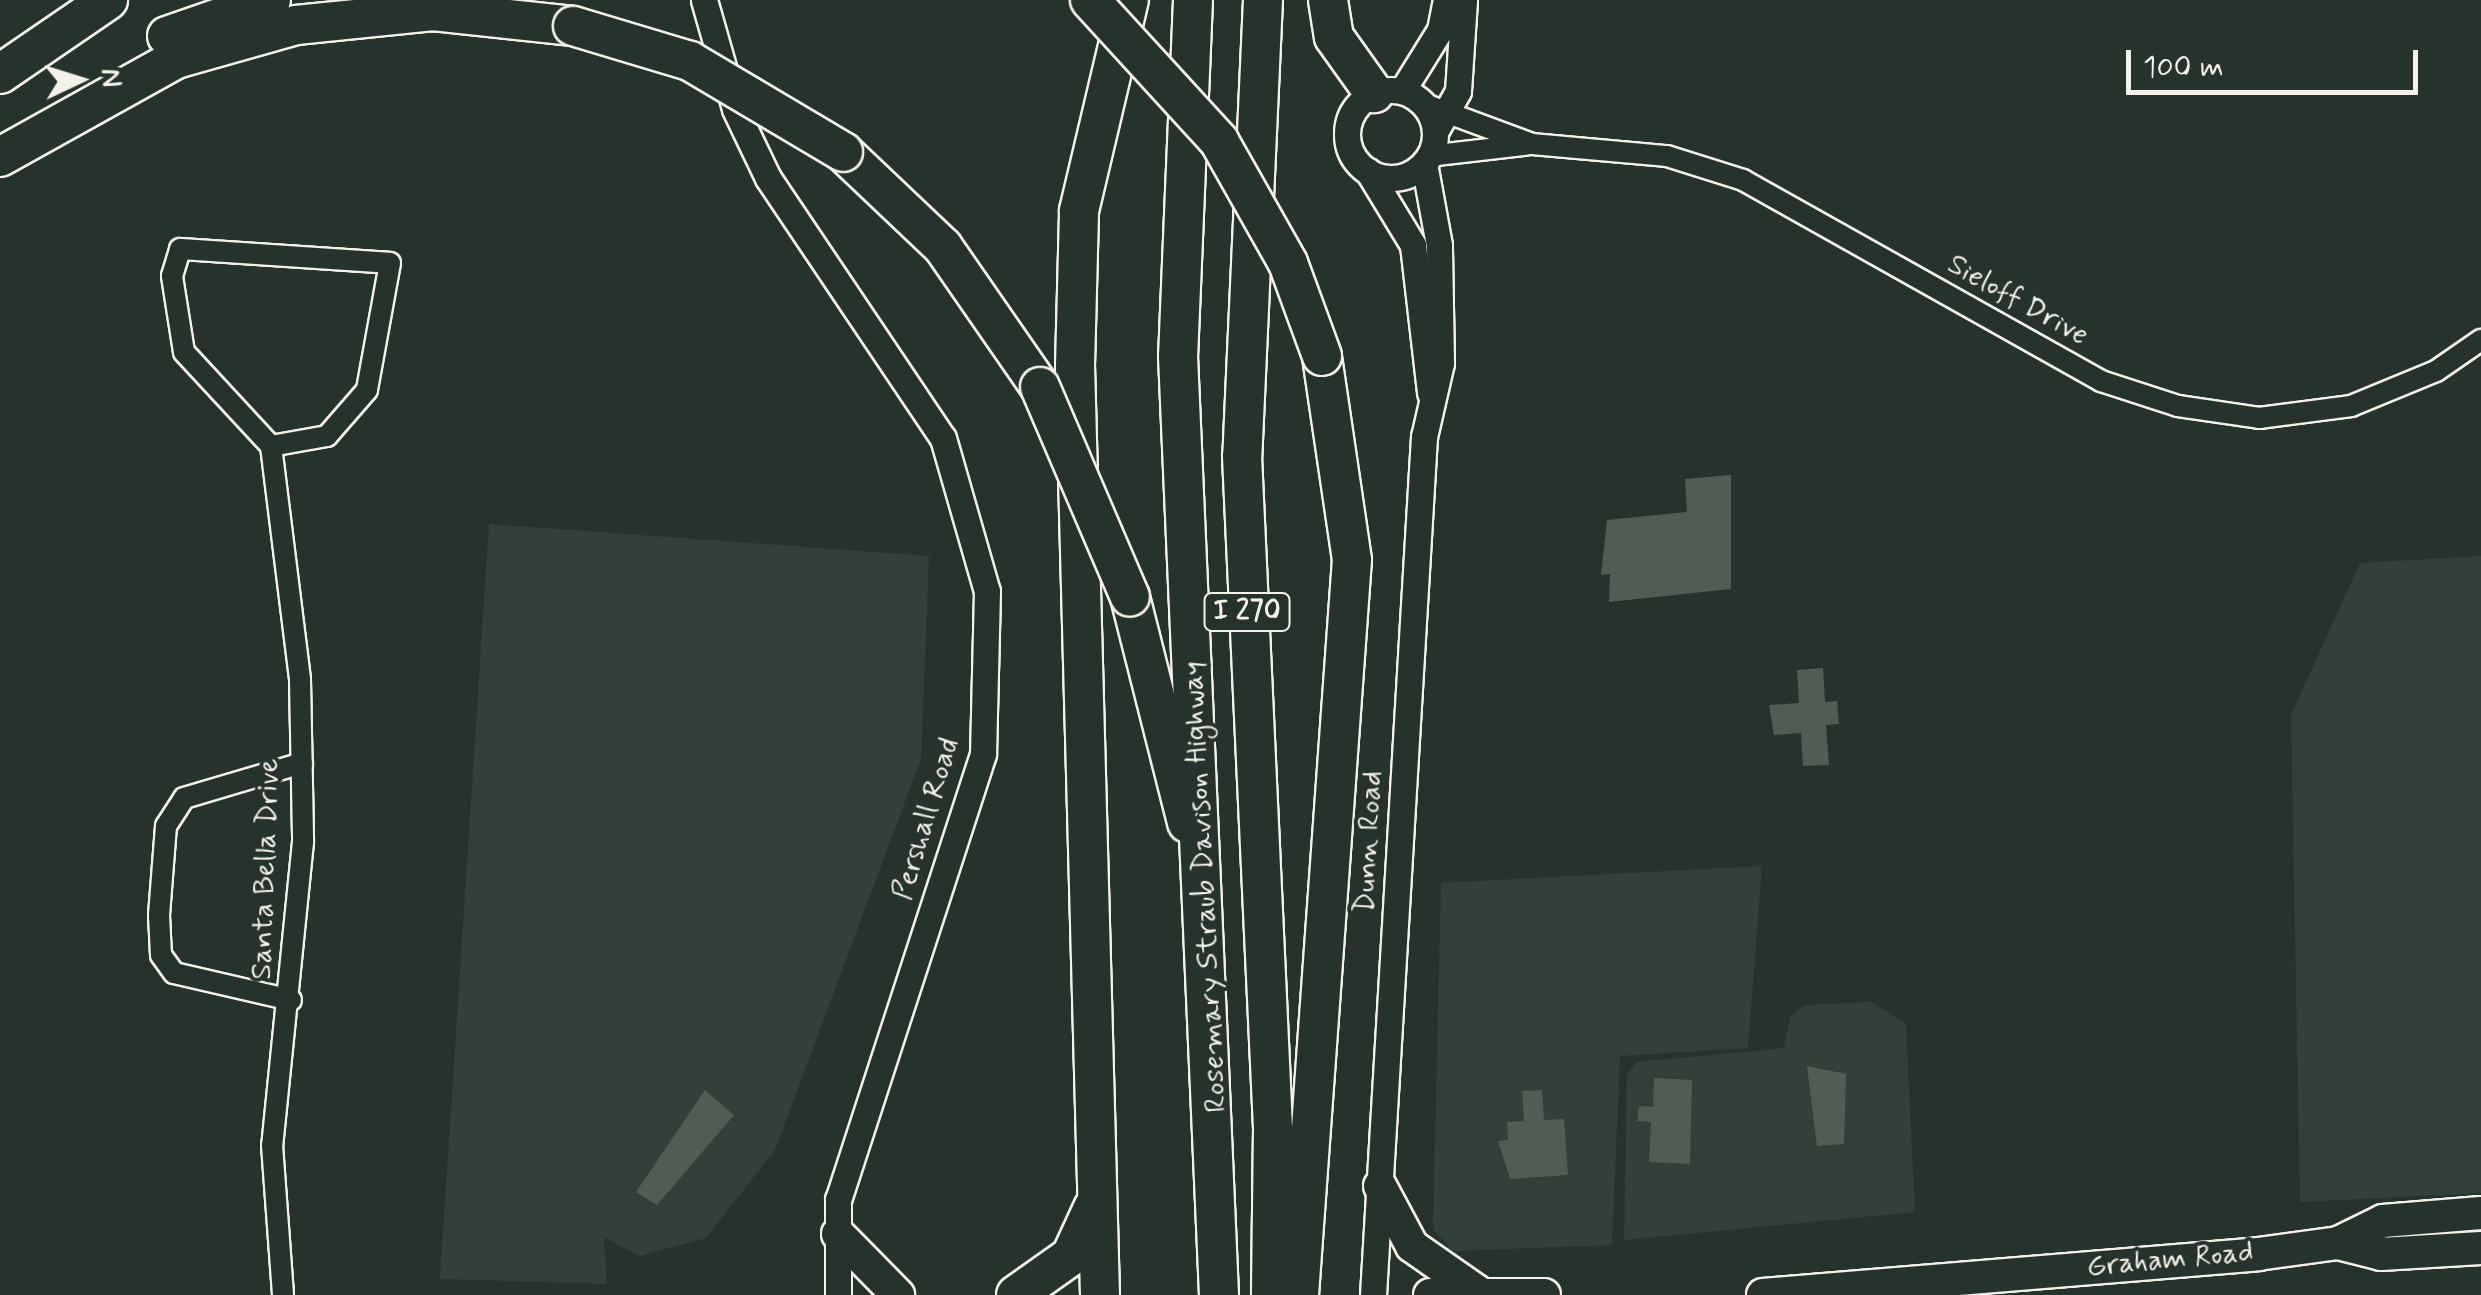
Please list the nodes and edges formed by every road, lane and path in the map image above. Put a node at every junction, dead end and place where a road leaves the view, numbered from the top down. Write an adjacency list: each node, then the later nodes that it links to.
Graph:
1 (108, 0): 11 (highway)
2 (271, 0): 13 (highway)
3 (704, 0): 27 (street, Pershall Road)
4 (1090, 0): 26 (highway, bridge)
5 (1129, 0): 24 (highway)
6 (1193, 0): 21 (highway, Rosemary Straub Davison Highway / I 270)
7 (1263, 0): 26 (highway, Rosemary Straub Davison Highway / I 270)
8 (1328, 0): 12 (highway)
9 (1446, 0): 12 (street)
10 (1464, 0): 12 (street, Dunn Road)
11 (0, 74)
12 (1419, 122): 14 (street, Sieloff Drive); 14 (street, Sieloff Drive); 16 (street); 16 (street, Dunn Road); 18 (street, Dunn Road)
13 (0, 131)
14 (1532, 144): 17 (street, Sieloff Drive)
15 (0, 156): 21 (highway, bridge)
16 (1368, 171): 18 (street, Dunn Road)
17 (2481, 340)
18 (1430, 393): 23 (street, Dunn Road)
19 (271, 446): 19 (street); 20 (street, Santa Bella Drive)
20 (302, 763): 22 (street, Santa Bella Drive); 22 (street)
21 (1206, 896): 36 (highway, Rosemary Straub Davison Highway / I 270)
22 (291, 1000): 31 (street, Santa Bella Drive)
23 (1380, 1186): 30 (main road); 39 (street, Dunn Road)
24 (1096, 1201): 34 (highway); 35 (highway)
25 (2481, 1212): 28 (main road, Graham Road)
26 (1290, 1223): 37 (highway, Rosemary Straub Davison Highway / I 270); 38 (highway)
27 (838, 1234): 32 (street, Pershall Road); 33 (main road)
28 (2338, 1243): 29 (main road, Graham Road); 42 (main road, Graham Road)
29 (2481, 1248)
30 (1478, 1292): 40 (main road); 41 (main road)
31 (283, 1295)
32 (838, 1295)
33 (898, 1295)
34 (1016, 1295)
35 (1100, 1295)
36 (1218, 1295)
37 (1271, 1295)
38 (1299, 1295)
39 (1374, 1295)
40 (1430, 1295)
41 (1544, 1295)
42 (1763, 1295)

